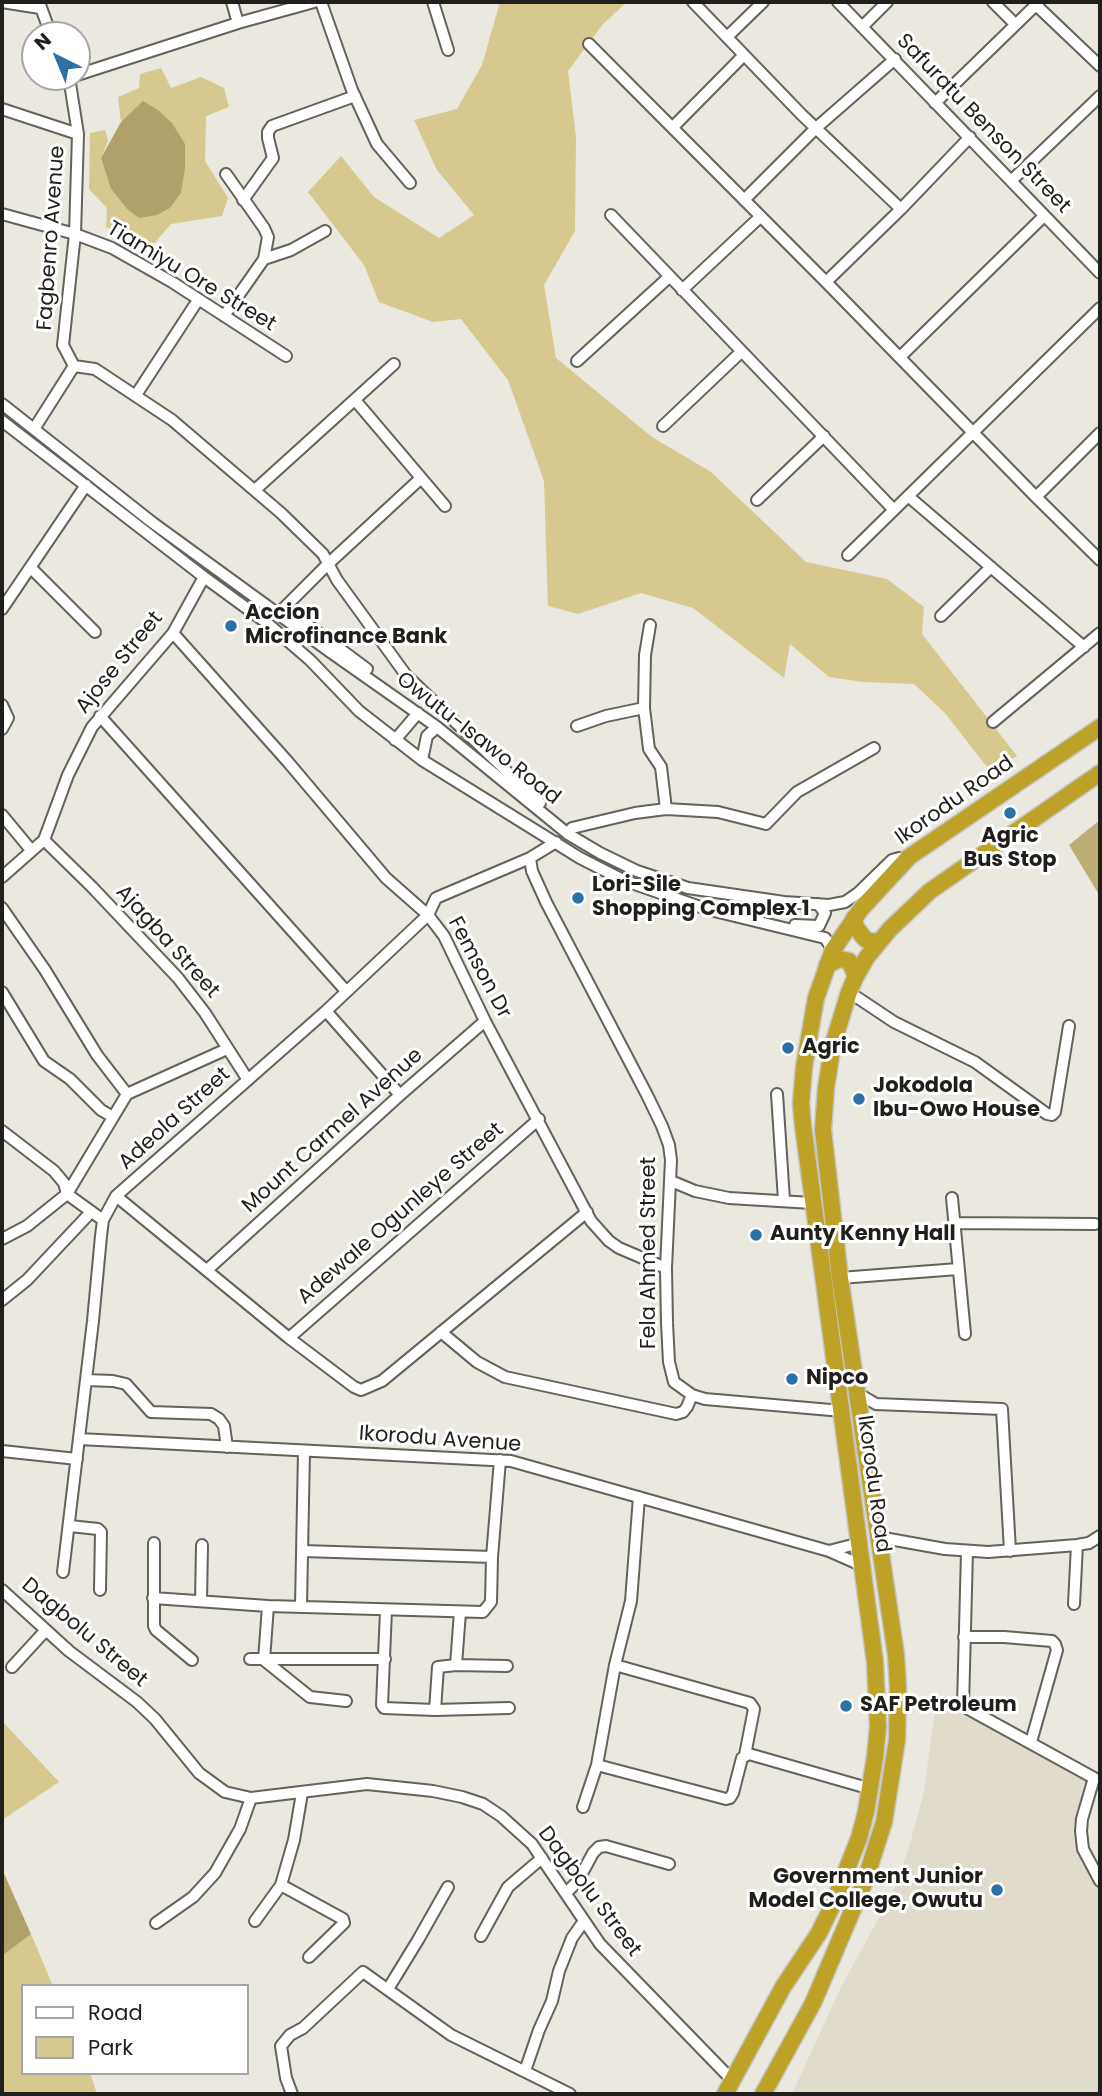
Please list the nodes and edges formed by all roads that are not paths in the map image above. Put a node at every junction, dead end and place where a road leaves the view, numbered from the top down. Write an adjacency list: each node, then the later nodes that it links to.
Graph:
1 (2, 2): 12 (street)
2 (232, 2): 13 (street)
3 (314, 2): 13 (street)
4 (321, 2): 24 (street)
5 (433, 2): 18 (street)
6 (693, 2): 16 (street)
7 (763, 2): 16 (street)
8 (838, 2): 15 (street, Safuratu Benson Street)
9 (887, 2): 15 (street)
10 (993, 2): 14 (street)
11 (1038, 3): 14 (street); 21 (street)
12 (40, 5)
13 (238, 23): 22 (street)
14 (1016, 24): 26 (street)
15 (862, 27): 20 (street, Safuratu Benson Street)
16 (727, 37): 19 (street)
17 (589, 44): 28 (street)
18 (448, 50)
19 (744, 55): 28 (street); 29 (street)
20 (895, 59): 26 (street, Safuratu Benson Street); 29 (street)
21 (1100, 66)
22 (91, 70)
23 (72, 91): 30 (street, Fagbenro Avenue)
24 (355, 96): 34 (street); 35 (street)
25 (1098, 100): 33 (street)
26 (935, 103): 31 (street, Safuratu Benson Street)
27 (2, 109): 30 (street)
28 (673, 127): 36 (street)
29 (816, 128): 36 (street); 37 (street)
30 (78, 134): 43 (street, Fagbenro Avenue)
31 (970, 137): 33 (street, Safuratu Benson Street); 37 (street)
32 (226, 174): 35 (street)
33 (1012, 180): 40 (street, Safuratu Benson Street)
34 (410, 183)
35 (243, 200): 44 (street)
36 (744, 200): 41 (street)
37 (901, 209): 47 (street)
38 (2, 214): 43 (street, Tiamiyu Ore Street)
39 (611, 215): 46 (street)
40 (1044, 216): 45 (street, Safuratu Benson Street); 54 (street)
41 (760, 217): 47 (street); 48 (street)
42 (325, 231): 44 (street)
43 (75, 234): 49 (street, Tiamiyu Ore Street); 57 (street, Fagbenro Avenue)
44 (264, 259): 51 (street)
45 (1100, 273)
46 (669, 277): 48 (street); 55 (street)
47 (827, 282): 54 (street)
48 (682, 290): 52 (street)
49 (198, 300): 51 (street, Tiamiyu Ore Street); 58 (street)
50 (1100, 308): 64 (street)
51 (224, 316): 53 (street, Tiamiyu Ore Street)
52 (741, 352): 62 (street); 66 (street)
53 (286, 356)
54 (900, 358): 64 (street)
55 (578, 361)
56 (394, 365): 59 (street)
57 (74, 366): 58 (street); 63 (street)
58 (136, 395): 69 (street)
59 (355, 400): 67 (street); 69 (street)
60 (2, 404): 63 (street, Owutu-Isawo Road)
61 (3, 426): 68 (street, Owutu-Isawo Road)
62 (663, 426)
63 (34, 429): 82 (street, Owutu-Isawo Road)
64 (973, 432): 70 (street); 71 (street)
65 (1100, 433): 71 (street)
66 (824, 436): 72 (street); 74 (street)
67 (420, 479): 73 (street); 77 (street)
68 (86, 485): 79 (street); 80 (street, Owutu-Isawo Road)
69 (256, 489): 77 (street)
70 (908, 496): 74 (street); 78 (street)
71 (1035, 497): 76 (street)
72 (757, 500)
73 (445, 506)
74 (893, 509): 75 (street)
75 (848, 555)
76 (1100, 559)
77 (328, 564): 82 (street); 98 (street)
78 (991, 567): 83 (street); 88 (street)
79 (30, 568): 81 (street); 85 (street)
80 (204, 577): 86 (street, Ajose Street); 99 (street, Owutu-Isawo Road)
81 (2, 610)
82 (282, 611): 91 (street, Owutu-Isawo Road); 98 (street)
83 (941, 616)
84 (650, 625): 90 (street)
85 (95, 632)
86 (173, 633): 92 (street, Ajose Street); 114 (street, Femson Dr)
87 (1100, 633): 88 (street)
88 (1084, 647): 93 (street)
89 (2, 705): 97 (street)
90 (645, 708): 94 (street); 103 (street)
91 (418, 713): 95 (street, Owutu-Isawo Road); 99 (street)
92 (100, 716): 106 (street, Ajose Street); 120 (street)
93 (993, 722)
94 (577, 726)
95 (437, 727): 101 (street); 105 (street, Owutu-Isawo Road)
96 (1100, 727): 110 (highway, Ikorodu Road)
97 (2, 729)
98 (469, 734): 105 (street)
99 (395, 740): 101 (street, Owutu-Isawo Road)
100 (874, 748): 103 (street)
101 (422, 760): 107 (street, Owutu-Isawo Road)
102 (1100, 773): 117 (highway, Ikorodu Road)
103 (666, 810): 105 (street)
104 (2, 815): 108 (street)
105 (570, 831): 112 (street, Owutu-Isawo Road)
106 (44, 841): 108 (street); 126 (street, Ajagba Street)
107 (556, 842): 109 (street, Adeola Street); 116 (street, Owutu-Isawo Road)
108 (31, 850): 111 (street)
109 (530, 858): 114 (street, Adeola Street); 134 (street, Fela Ahmed Street)
110 (905, 862): 112 (street, Owutu-Isawo Road); 115 (highway, Ikorodu Road)
111 (2, 877)
112 (818, 904): 116 (street)
113 (2, 908): 128 (street)
114 (428, 915): 120 (street, Adeola Street); 124 (street, Femson Dr)
115 (854, 918): 117 (highway); 118 (highway, Ikorodu Road)
116 (744, 919): 118 (street, Owutu-Isawo Road)
117 (878, 942): 119 (highway, Ikorodu Road)
118 (830, 958): 119 (highway); 139 (highway, Ikorodu Road)
119 (856, 976): 122 (highway, Ikorodu Road)
120 (346, 991): 123 (street, Adeola Street)
121 (2, 992): 131 (street)
122 (849, 992): 125 (street); 149 (highway, Ikorodu Road)
123 (326, 1011): 127 (street, Adeola Street); 130 (street)
124 (485, 1021): 130 (street, Mount Carmel Avenue); 132 (street, Femson Dr)
125 (1069, 1026)
126 (227, 1049): 127 (street, Ajagba Street); 128 (street)
127 (248, 1080): 136 (street, Adeola Street)
128 (127, 1094): 131 (street)
129 (777, 1094): 138 (street)
130 (400, 1095): 148 (street, Mount Carmel Avenue)
131 (113, 1117): 135 (street)
132 (539, 1119): 141 (street, Femson Dr); 153 (street, Adewale Ogunleye Street)
133 (2, 1131): 135 (street)
134 (671, 1181): 138 (street); 146 (street, Fela Ahmed Street)
135 (67, 1194): 140 (street); 145 (street)
136 (116, 1196): 142 (street, Adeola Street); 148 (street)
137 (951, 1198): 143 (street)
138 (784, 1200): 139 (street)
139 (812, 1203): 157 (highway, Ikorodu Road)
140 (91, 1212): 142 (street); 150 (street)
141 (587, 1212): 146 (street, Femson Dr); 151 (street)
142 (103, 1220): 154 (street, Adeola Street)
143 (955, 1223): 144 (street); 147 (street)
144 (1095, 1224)
145 (2, 1239)
146 (666, 1268): 155 (street, Fela Ahmed Street)
147 (958, 1269): 149 (street); 152 (street)
148 (207, 1270): 153 (street)
149 (840, 1278): 156 (highway, Ikorodu Road)
150 (2, 1300)
151 (441, 1332): 153 (street); 155 (street)
152 (965, 1334)
153 (289, 1338)
154 (86, 1380): 158 (street, Adeola Street); 159 (street)
155 (692, 1395): 157 (street)
156 (857, 1396): 167 (highway, Ikorodu Road); 174 (street)
157 (842, 1410): 169 (highway, Ikorodu Road)
158 (79, 1439): 159 (street, Ikorodu Avenue); 162 (street, Adeola Street)
159 (228, 1447): 161 (street, Ikorodu Avenue)
160 (2, 1451): 162 (street)
161 (304, 1451): 163 (street, Ikorodu Avenue); 172 (street)
162 (77, 1459): 165 (street, Adeola Street)
163 (500, 1460): 164 (street, Ikorodu Avenue); 176 (street)
164 (639, 1497): 173 (street, Ikorodu Avenue); 195 (street)
165 (69, 1526): 178 (street, Adeola Street); 180 (street)
166 (1100, 1536): 171 (street)
167 (878, 1537): 175 (street); 226 (highway, Ikorodu Road)
168 (154, 1543): 181 (street)
169 (860, 1543): 173 (street); 177 (highway, Ikorodu Road)
170 (202, 1545): 182 (street)
171 (1077, 1545): 174 (street); 183 (street)
172 (303, 1551): 176 (street); 185 (street)
173 (829, 1551): 177 (street, Ikorodu Avenue)
174 (1010, 1551): 175 (street)
175 (967, 1552): 189 (street)
176 (492, 1557): 187 (street)
177 (863, 1566): 204 (highway, Ikorodu Road)
178 (63, 1572)
179 (2, 1590): 188 (street, Dagbolu Street)
180 (100, 1590)
181 (153, 1598): 182 (street); 192 (street)
182 (201, 1601): 184 (street)
183 (1074, 1604)
184 (268, 1606): 185 (street); 193 (street)
185 (301, 1606): 186 (street)
186 (386, 1610): 187 (street); 191 (street)
187 (460, 1612): 194 (street)
188 (46, 1630): 197 (street); 206 (street, Dagbolu Street)
189 (964, 1637): 201 (street); 201 (street)
190 (250, 1659): 193 (street)
191 (385, 1659): 193 (street); 200 (street)
192 (192, 1660)
193 (264, 1660): 198 (street)
194 (456, 1665): 196 (street); 200 (street)
195 (615, 1665): 202 (street); 203 (street)
196 (507, 1666)
197 (12, 1667)
198 (346, 1701)
199 (509, 1708): 200 (street)
200 (435, 1710)
201 (1031, 1742): 210 (street)
202 (745, 1755): 203 (street); 204 (street)
203 (597, 1765): 207 (street)
204 (871, 1789): 222 (highway, Ikorodu Road)
205 (302, 1793): 206 (street, Dagbolu Street); 208 (street, Dagbolu Street); 211 (street)
206 (251, 1798): 216 (street)
207 (583, 1807)
208 (542, 1858): 213 (street, Dagbolu Street); 217 (street)
209 (669, 1864): 213 (street)
210 (1100, 1881)
211 (281, 1885): 214 (street); 218 (street)
212 (448, 1887): 219 (street)
213 (566, 1893): 215 (street, Dagbolu Street)
214 (255, 1921)
215 (584, 1921): 220 (street); 222 (street, Dagbolu Street)
216 (156, 1923)
217 (481, 1936)
218 (309, 1957)
219 (388, 1989): 220 (street); 223 (street)
220 (525, 2071): 221 (street)
221 (546, 2082): 224 (street); 225 (street)
222 (728, 2087)
223 (292, 2094)
224 (541, 2094)
225 (570, 2094)
226 (763, 2094)

